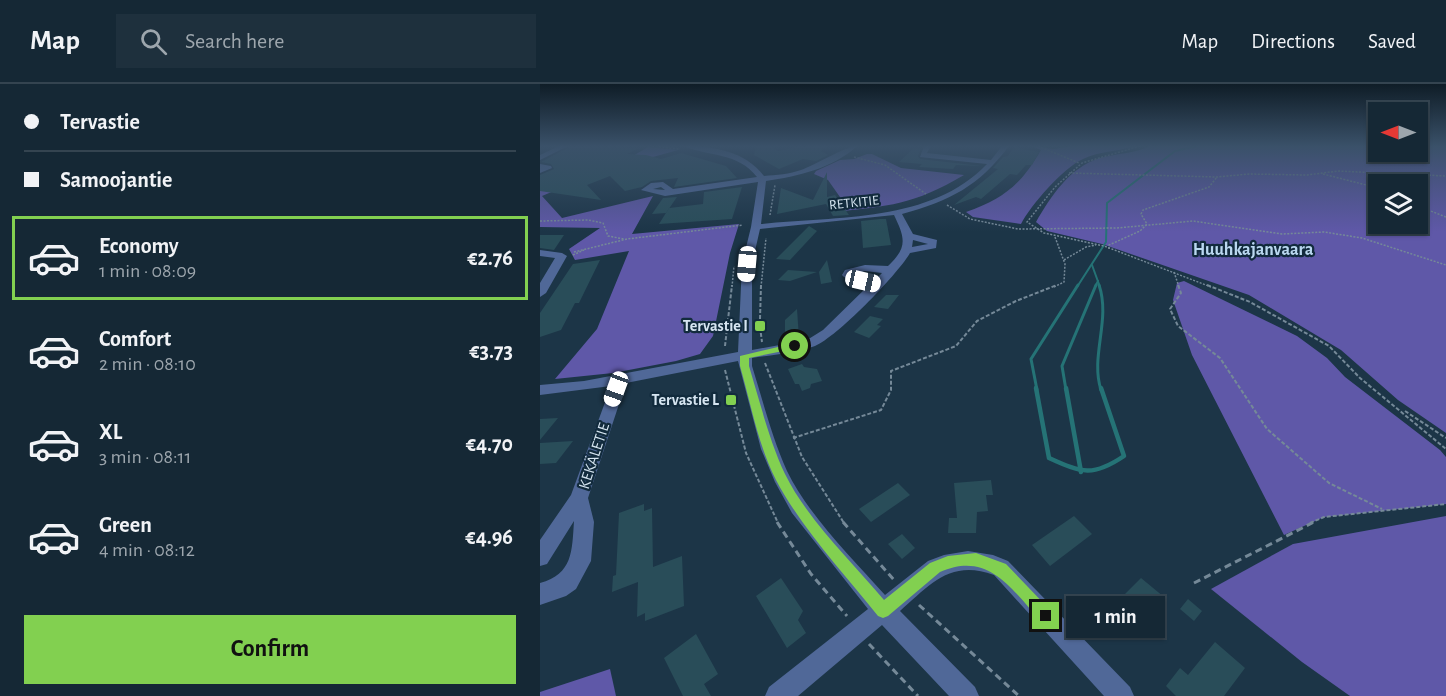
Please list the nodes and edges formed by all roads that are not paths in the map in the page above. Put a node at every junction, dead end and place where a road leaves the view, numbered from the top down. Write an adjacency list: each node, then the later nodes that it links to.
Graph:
1 (764, 175): 4 (street)
2 (788, 175): 4 (street)
3 (979, 175): 6 (street, RETKITIE)
4 (769, 178): 5 (street); 7 (street)
5 (671, 192)
6 (897, 212): 7 (street, RETKITIE); 8 (street)
7 (754, 225): 14 (street)
8 (909, 236): 9 (street); 9 (street)
9 (906, 251): 11 (street)
10 (540, 253): 13 (street)
11 (892, 270): 12 (street); 12 (street)
12 (878, 284): 14 (street)
13 (540, 293)
14 (745, 356): 15 (street); 20 (street)
15 (620, 380): 16 (street); 17 (street, KEKÄLETIE)
16 (540, 390)
17 (579, 498): 18 (street, KEKÄLETIE); 19 (street, KEKÄLETIE)
18 (540, 557)
19 (540, 594)
20 (883, 610): 21 (street); 22 (street); 23 (street)
21 (778, 696)
22 (966, 696)
23 (1121, 696)

